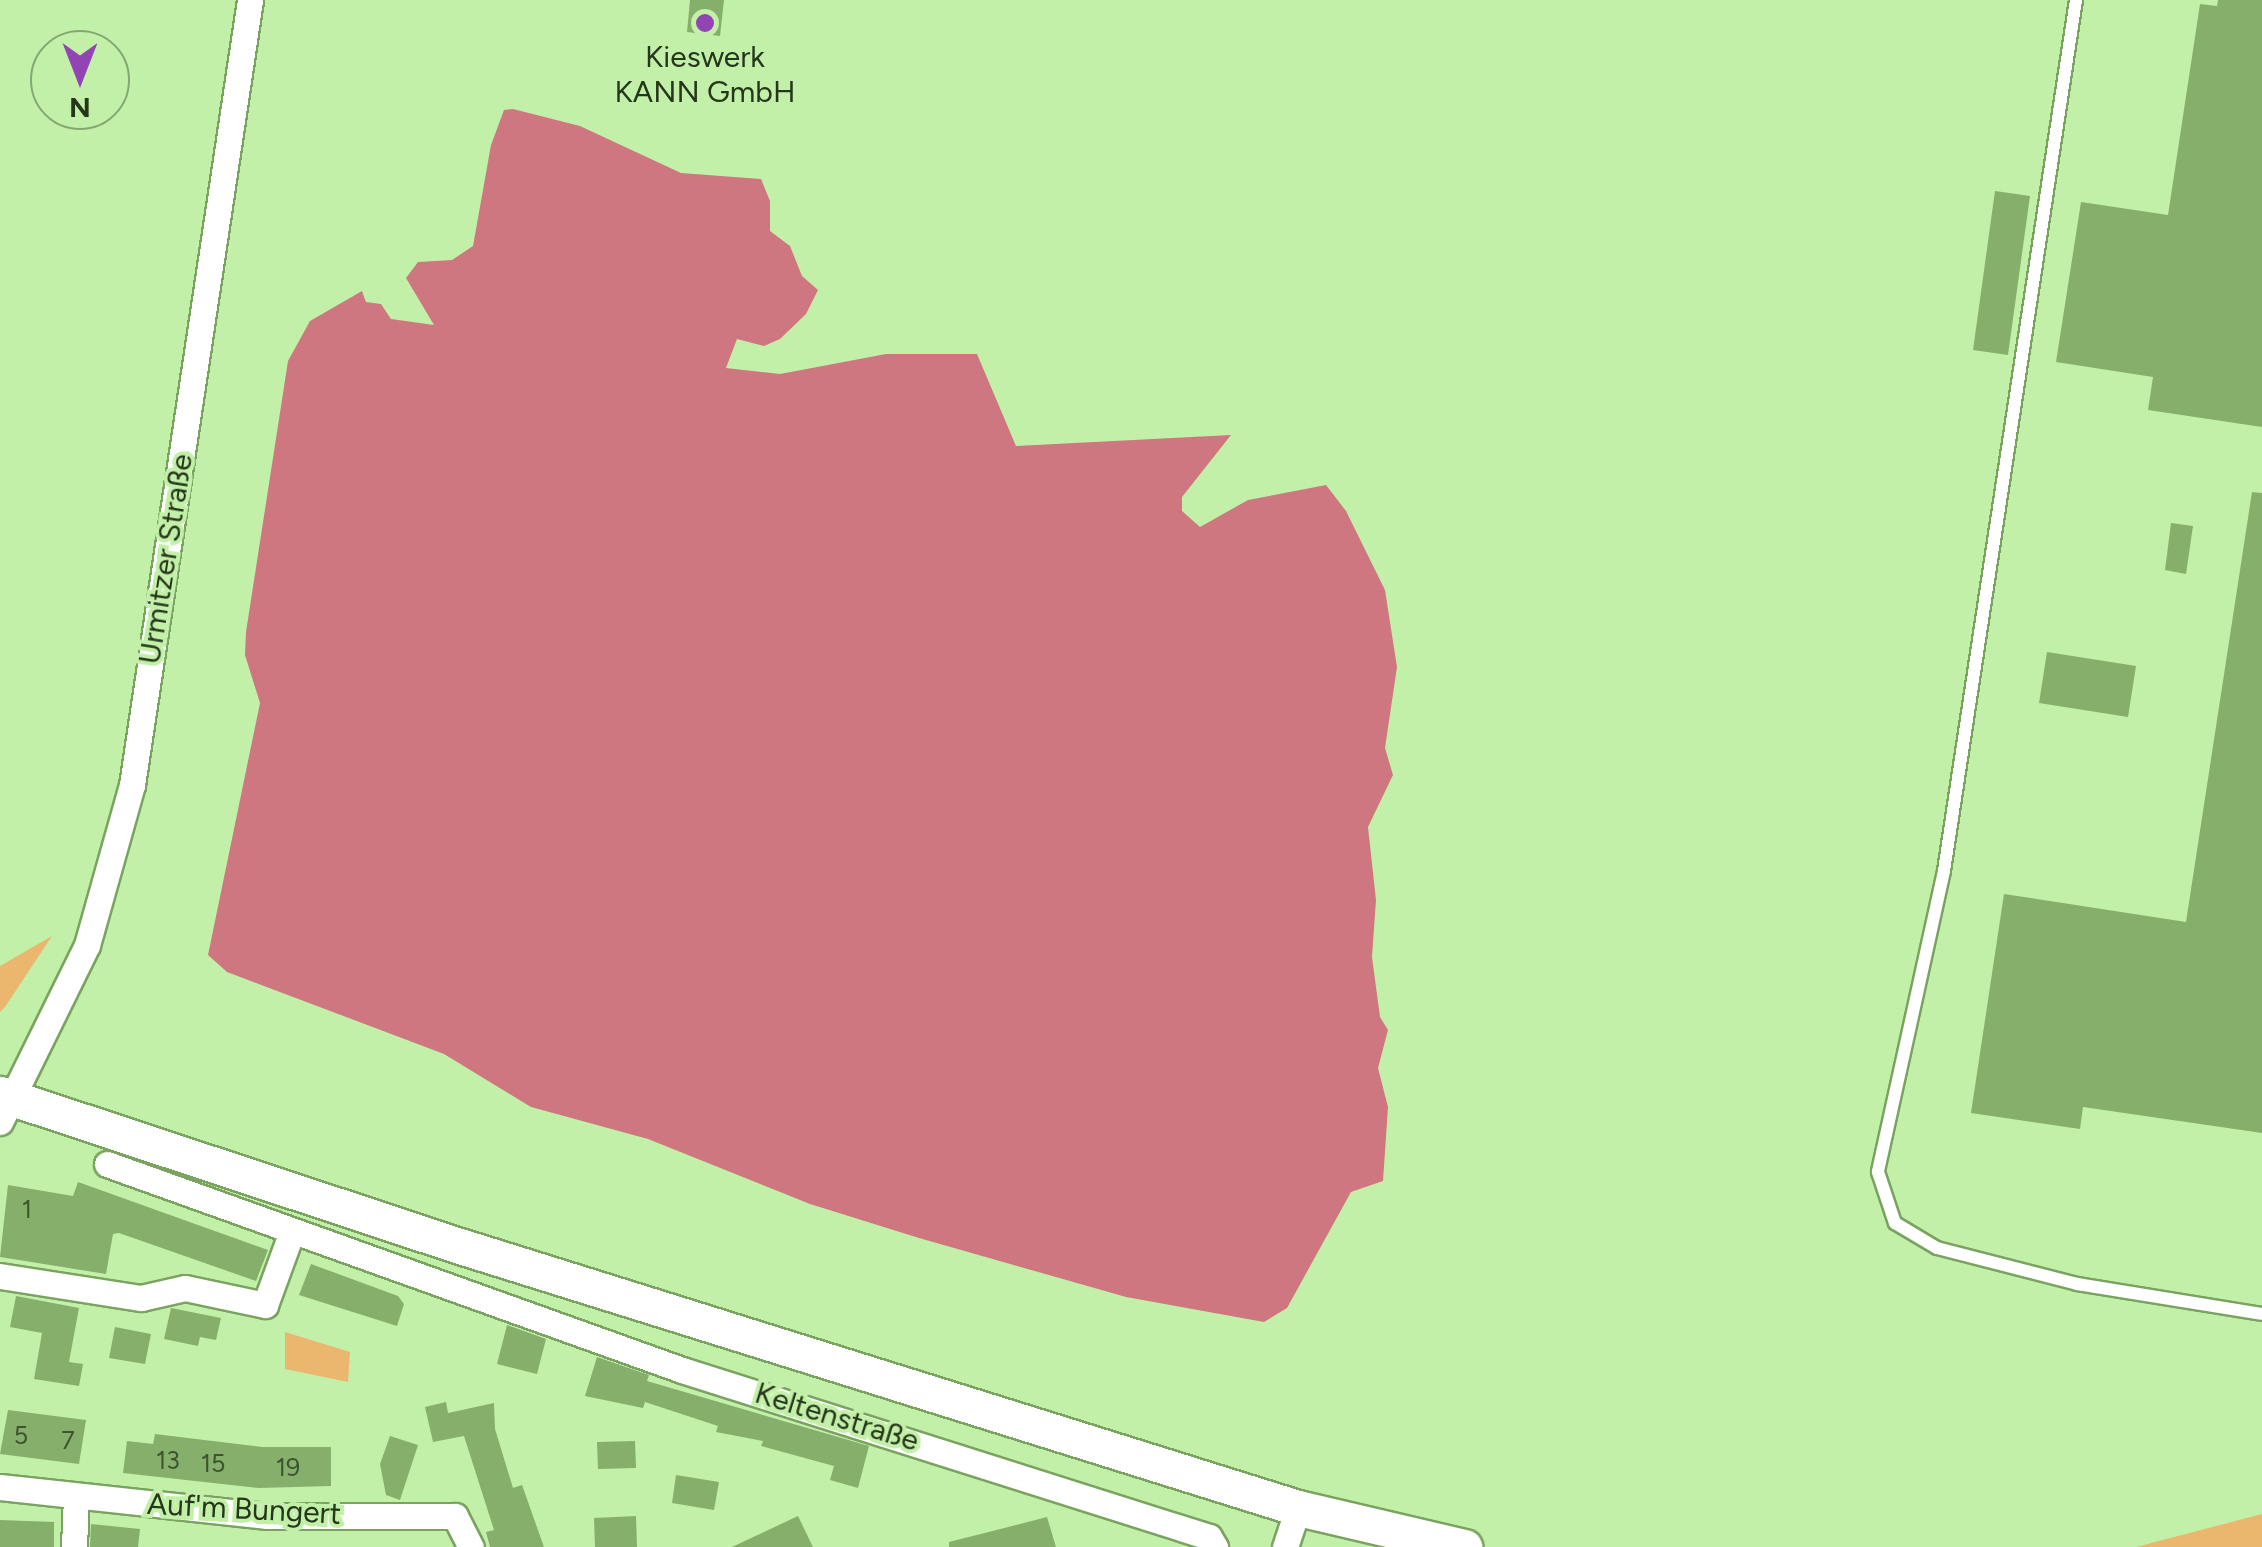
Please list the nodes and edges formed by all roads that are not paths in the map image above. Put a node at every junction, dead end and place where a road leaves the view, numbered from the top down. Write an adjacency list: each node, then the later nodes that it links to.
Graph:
1 (250, 0): 3 (street, Urmitzer Straße)
2 (2076, 0): 7 (lane)
3 (4, 1104): 10 (street)
4 (107, 1164): 5 (street, Keltenstraße)
5 (291, 1234): 6 (street); 13 (street, Keltenstraße)
6 (0, 1276)
7 (2262, 1314)
8 (0, 1487): 9 (street, Auf'm Bungert)
9 (76, 1498): 11 (street); 12 (street, Auf'm Bungert)
10 (1298, 1508): 14 (street); 15 (street)
11 (74, 1547)
12 (471, 1547)
13 (1215, 1547)
14 (1285, 1547)
15 (1464, 1547)

